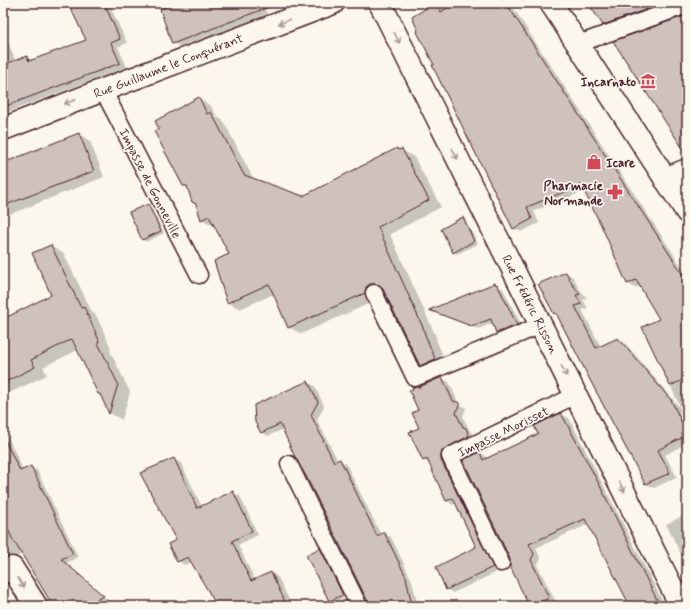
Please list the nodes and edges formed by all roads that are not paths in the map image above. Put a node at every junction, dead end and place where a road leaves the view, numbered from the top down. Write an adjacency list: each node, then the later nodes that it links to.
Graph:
1 (333, 3): 6 (street, Rue Guillaume le Conquérant, one-way to 6)
2 (380, 3): 13 (street, Rue Frédéric Risson, one-way to 13)
3 (551, 3): 5 (street)
4 (687, 5): 5 (lane)
5 (578, 44): 9 (street)
6 (102, 90): 7 (street, Rue Guillaume le Conquérant, one-way to 7); 11 (lane, Impasse de Gonneville)
7 (3, 128)
8 (687, 170): 9 (street)
9 (665, 179): 10 (street)
10 (687, 212)
11 (199, 275)
12 (374, 293): 13 (lane)
13 (541, 325): 14 (street, Rue Frédéric Risson, one-way to 14)
14 (576, 395): 16 (lane, Impasse Morisset); 20 (street, Rue Frédéric Risson, one-way to 20)
15 (289, 464): 19 (lane)
16 (501, 563)
17 (3, 572): 18 (street, one-way to 18)
18 (36, 606)
19 (359, 606)
20 (681, 606)

